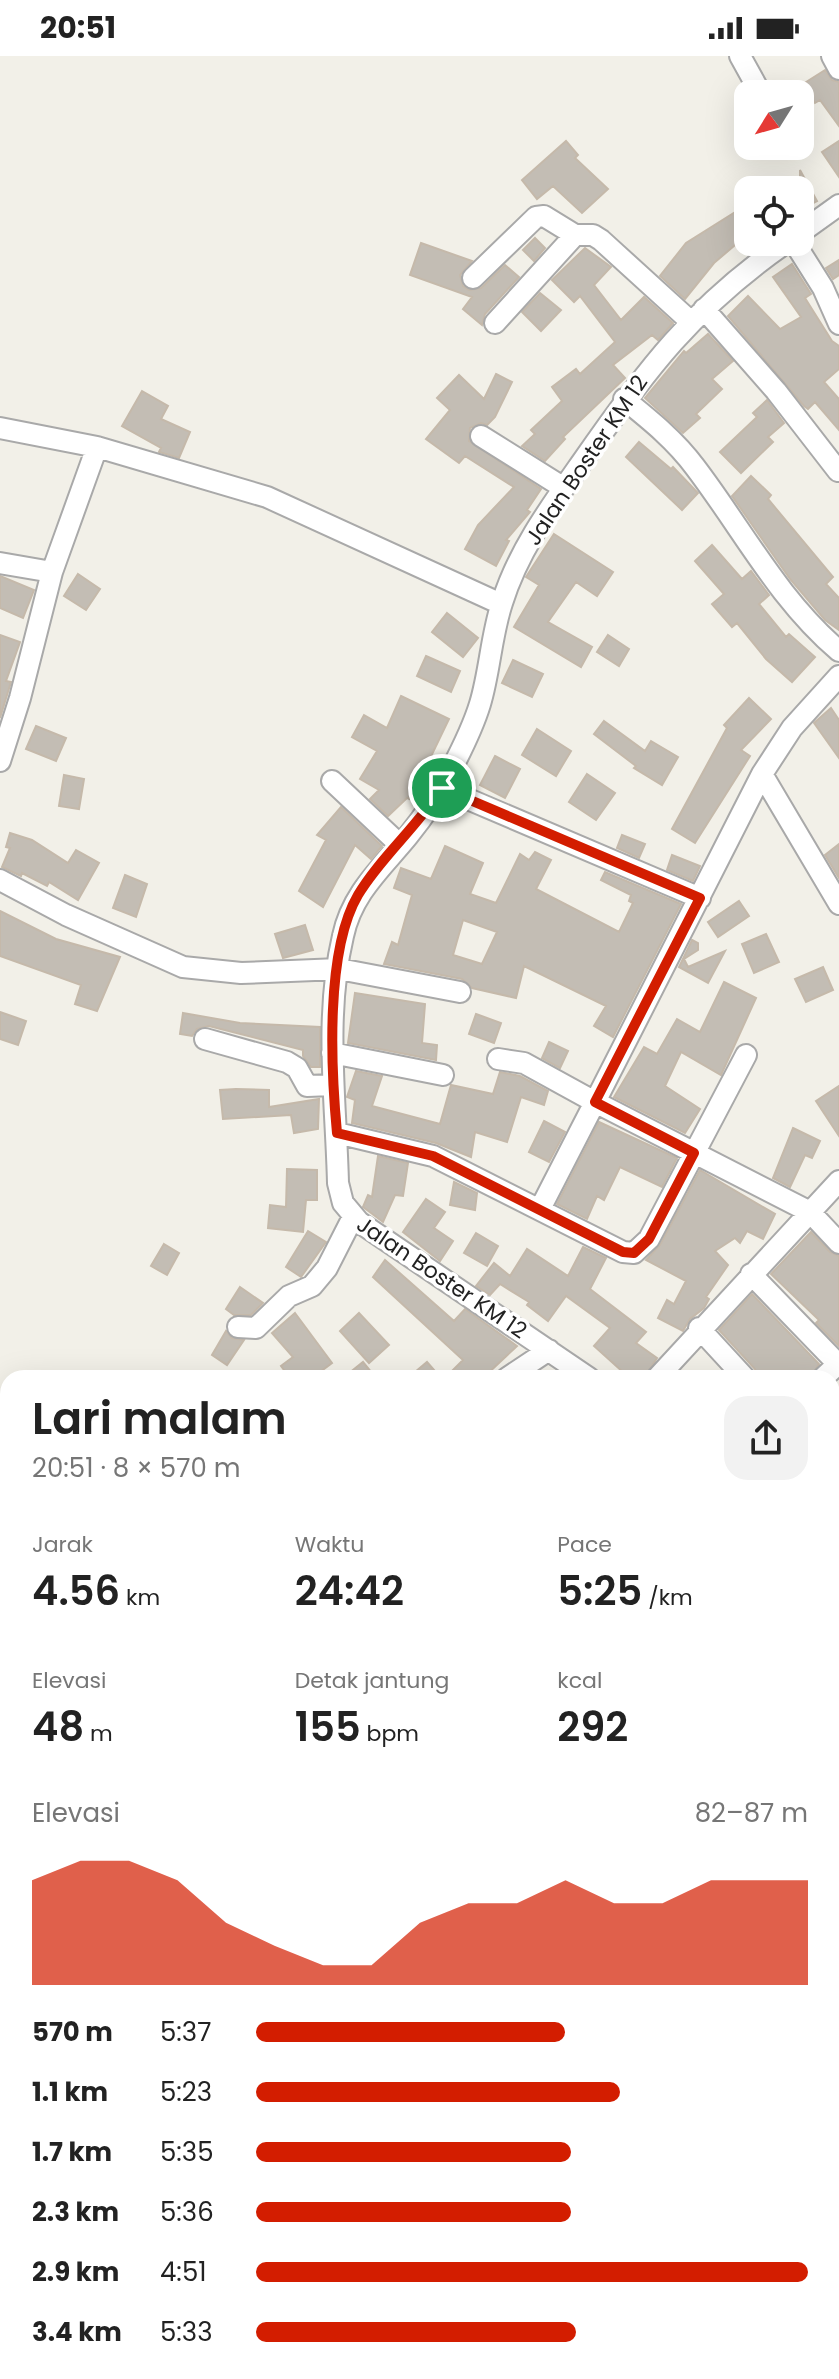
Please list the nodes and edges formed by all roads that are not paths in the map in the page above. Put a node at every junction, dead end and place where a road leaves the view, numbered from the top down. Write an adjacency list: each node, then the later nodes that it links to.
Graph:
1 (740, 56): 4 (street)
2 (832, 56): 3 (street)
3 (839, 69)
4 (753, 80)
5 (839, 205): 6 (street)
6 (814, 223)
7 (575, 235): 10 (street); 11 (street); 12 (street)
8 (770, 256): 11 (street, Jalan Boster KM 12)
9 (803, 256): 13 (street)
10 (473, 278)
11 (697, 315): 14 (street, Jalan Boster KM 12); 18 (street)
12 (495, 323)
13 (839, 324)
14 (624, 399): 19 (street, Jalan Boster KM 12); 23 (street)
15 (0, 428): 17 (street)
16 (481, 436): 19 (street)
17 (97, 447): 21 (street); 22 (street)
18 (838, 471)
19 (564, 488): 22 (street, Jalan Boster KM 12)
20 (0, 563): 21 (street)
21 (52, 572): 25 (street)
22 (501, 604): 28 (street, Jalan Boster KM 12)
23 (839, 651)
24 (839, 676): 26 (street)
25 (0, 761)
26 (762, 774): 31 (street); 32 (street)
27 (332, 781): 29 (street)
28 (442, 788): 29 (street, Jalan Boster KM 12); 31 (street)
29 (400, 845): 33 (street, Jalan Boster KM 12)
30 (0, 880): 33 (street)
31 (700, 898): 41 (street)
32 (839, 904)
33 (339, 969): 34 (street); 36 (street, Jalan Boster KM 12)
34 (460, 992)
35 (205, 1039): 40 (street)
36 (332, 1053): 39 (street); 40 (street, Jalan Boster KM 12)
37 (746, 1055): 43 (street)
38 (498, 1059): 41 (street)
39 (443, 1075)
40 (332, 1085): 42 (street, Jalan Boster KM 12)
41 (595, 1102): 43 (street); 45 (street)
42 (337, 1133): 45 (street); 47 (street, Jalan Boster KM 12)
43 (694, 1153): 45 (street); 46 (street)
44 (839, 1181): 46 (street)
45 (540, 1209)
46 (810, 1212): 48 (street); 49 (street)
47 (353, 1217): 50 (street); 52 (street, Jalan Boster KM 12)
48 (839, 1243)
49 (751, 1274): 51 (street); 53 (street)
50 (238, 1327)
51 (699, 1328): 56 (street); 57 (street)
52 (549, 1350): 54 (street); 55 (street, Jalan Boster KM 12)
53 (839, 1363)
54 (519, 1370)
55 (578, 1370)
56 (664, 1370)
57 (738, 1370)

